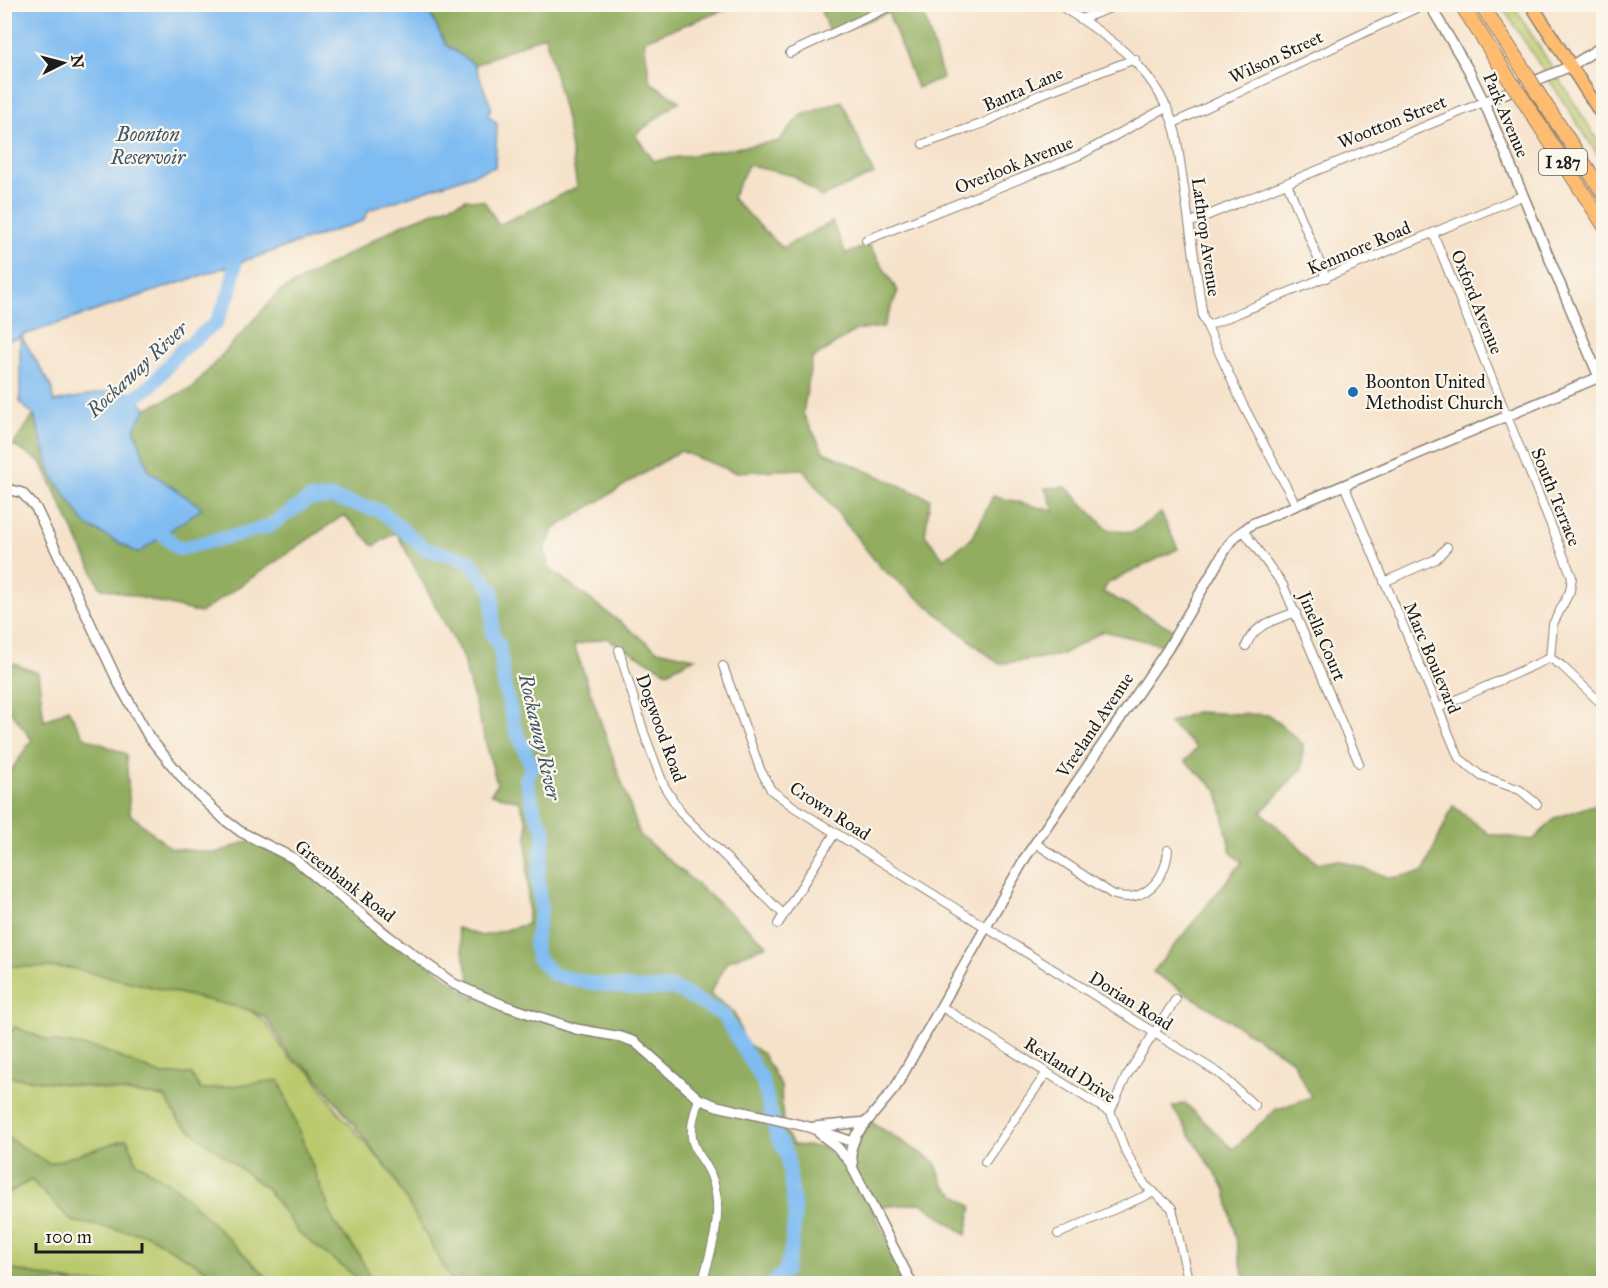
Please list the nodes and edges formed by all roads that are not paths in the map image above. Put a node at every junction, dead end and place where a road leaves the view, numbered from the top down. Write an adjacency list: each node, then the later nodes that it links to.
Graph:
1 (895, 4): 11 (street)
2 (1057, 4): 9 (street, Lathrop Avenue)
3 (1121, 4): 9 (street)
4 (1425, 4): 17 (street, Wilson Street)
5 (1429, 4): 14 (street, Park Avenue)
6 (1461, 4): 23 (highway, I 287, bridge)
7 (1481, 4): 20 (highway, I 287, bridge)
8 (1531, 4): 13 (main road)
9 (1081, 19): 12 (street, Lathrop Avenue)
10 (1604, 45): 13 (street, Wootton Street)
11 (789, 53)
12 (1135, 59): 15 (street, Lathrop Avenue); 18 (street, Banta Lane)
13 (1570, 66): 14 (street, Wootton Street); 16 (main road)
14 (1484, 102): 19 (street, Wootton Street); 21 (street, Park Avenue)
15 (1167, 107): 17 (street, Lathrop Avenue); 25 (street, Overlook Avenue)
16 (1604, 118)
17 (1174, 123): 22 (street, Lathrop Avenue)
18 (923, 144)
19 (1287, 183): 22 (street, Wootton Street); 26 (street)
20 (1604, 194)
21 (1522, 196): 24 (street, Kenmore Road); 28 (street, Park Avenue)
22 (1189, 223): 27 (street, Lathrop Avenue)
23 (1604, 225)
24 (1433, 233): 26 (street, Kenmore Road); 29 (street, Oxford Avenue)
25 (866, 240)
26 (1326, 278): 27 (street, Kenmore Road)
27 (1207, 326): 32 (street, Lathrop Avenue)
28 (1601, 376): 29 (street, Vreeland Avenue)
29 (1508, 415): 30 (street, Vreeland Avenue); 39 (street, South Terrace)
30 (1344, 485): 32 (street, Vreeland Avenue); 35 (street, Marc Boulevard)
31 (4, 488): 55 (street, Greenbank Road)
32 (1296, 505): 33 (street, Vreeland Avenue)
33 (1243, 530): 36 (street, Jinella Court); 46 (street, Vreeland Avenue)
34 (1447, 547): 35 (street)
35 (1384, 582): 42 (street, Marc Boulevard)
36 (1296, 612): 37 (street); 43 (street, Jinella Court)
37 (1246, 646)
38 (619, 650): 48 (street, Dogwood Road)
39 (1550, 658): 41 (street); 42 (street)
40 (723, 666): 45 (street, Crown Road)
41 (1604, 706)
42 (1438, 708): 44 (street, Marc Boulevard)
43 (1359, 763)
44 (1537, 804)
45 (835, 833): 48 (street); 50 (street, Crown Road)
46 (1035, 843): 47 (street); 50 (street, Vreeland Avenue)
47 (1168, 850)
48 (784, 915): 49 (street)
49 (778, 924)
50 (986, 927): 52 (street, Vreeland Avenue); 53 (street, Dorian Road)
51 (1176, 999): 53 (street)
52 (942, 1007): 54 (street, Rexland Drive); 58 (street, Vreeland Avenue)
53 (1154, 1033): 56 (street, Dorian Road); 57 (street)
54 (1047, 1072): 57 (street, Rexland Drive); 61 (street)
55 (699, 1099): 59 (street, Greenbank Road); 65 (street)
56 (1255, 1106)
57 (1110, 1112): 63 (street, Rexland Drive)
58 (867, 1122): 59 (street, Greenbank Road); 60 (street, Vreeland Avenue)
59 (809, 1127): 60 (street, Greenbank Road); 62 (street, Greenbank Road)
60 (853, 1142): 62 (street)
61 (985, 1162)
62 (853, 1165): 66 (street)
63 (1154, 1192): 64 (street); 67 (street, Rexland Drive)
64 (1058, 1234)
65 (702, 1284)
66 (912, 1284)
67 (1189, 1284)

